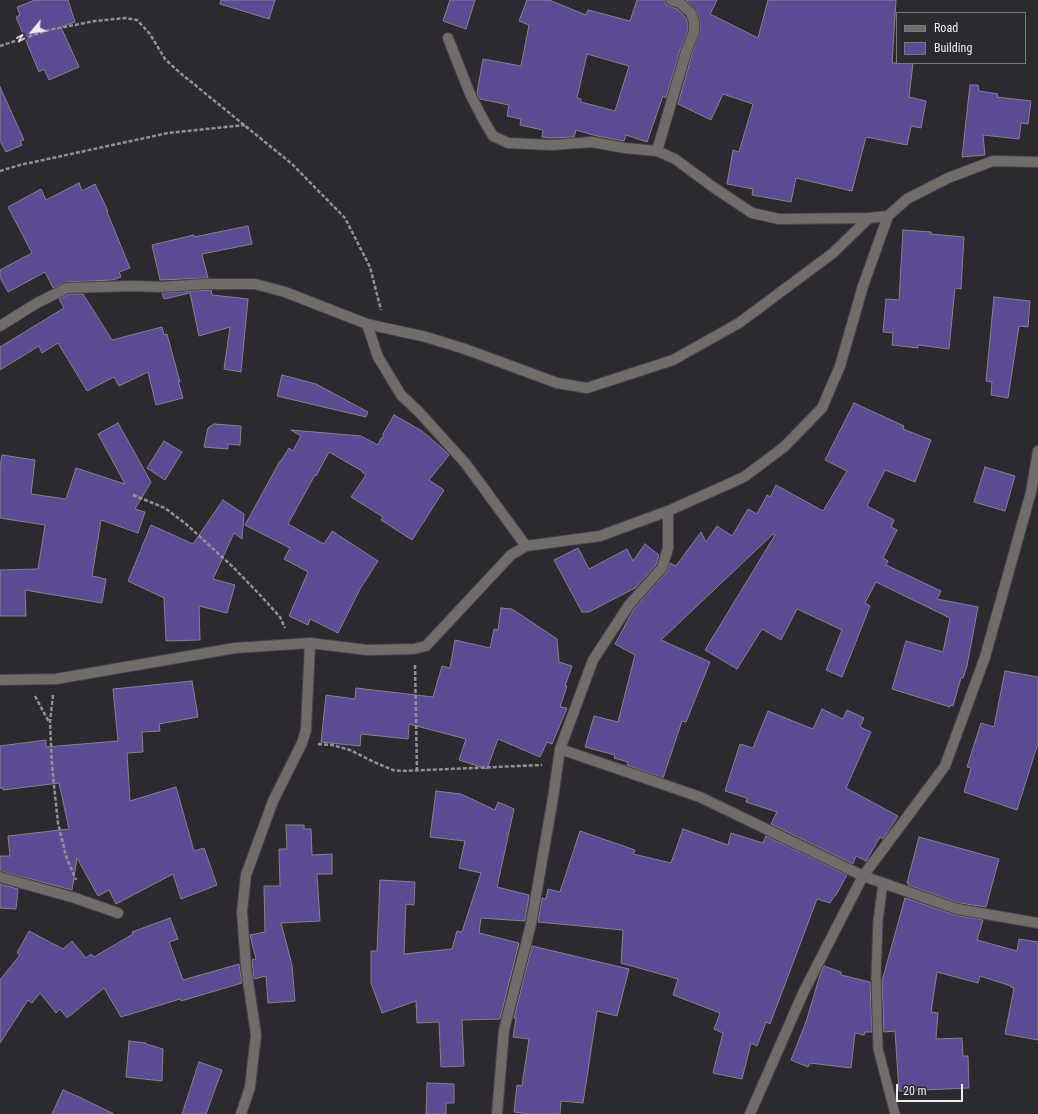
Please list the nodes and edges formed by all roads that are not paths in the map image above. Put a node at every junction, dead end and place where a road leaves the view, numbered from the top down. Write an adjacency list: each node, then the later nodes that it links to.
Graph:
1 (671, 0): 3 (street)
2 (448, 38): 3 (street)
3 (657, 151): 6 (street)
4 (1038, 162): 5 (street)
5 (888, 216): 6 (street); 10 (street)
6 (869, 218): 7 (street)
7 (368, 324): 8 (street); 11 (street)
8 (0, 326)
9 (1038, 451): 15 (street)
10 (668, 510): 11 (street); 14 (street)
11 (526, 546): 12 (street)
12 (310, 643): 13 (street); 20 (street)
13 (0, 680)
14 (560, 749): 15 (street); 21 (street)
15 (863, 876): 17 (street); 22 (street)
16 (0, 877): 18 (street)
17 (883, 884): 19 (street); 23 (lane)
18 (118, 913)
19 (1038, 923)
20 (240, 1114)
21 (497, 1114)
22 (750, 1114)
23 (895, 1114)

